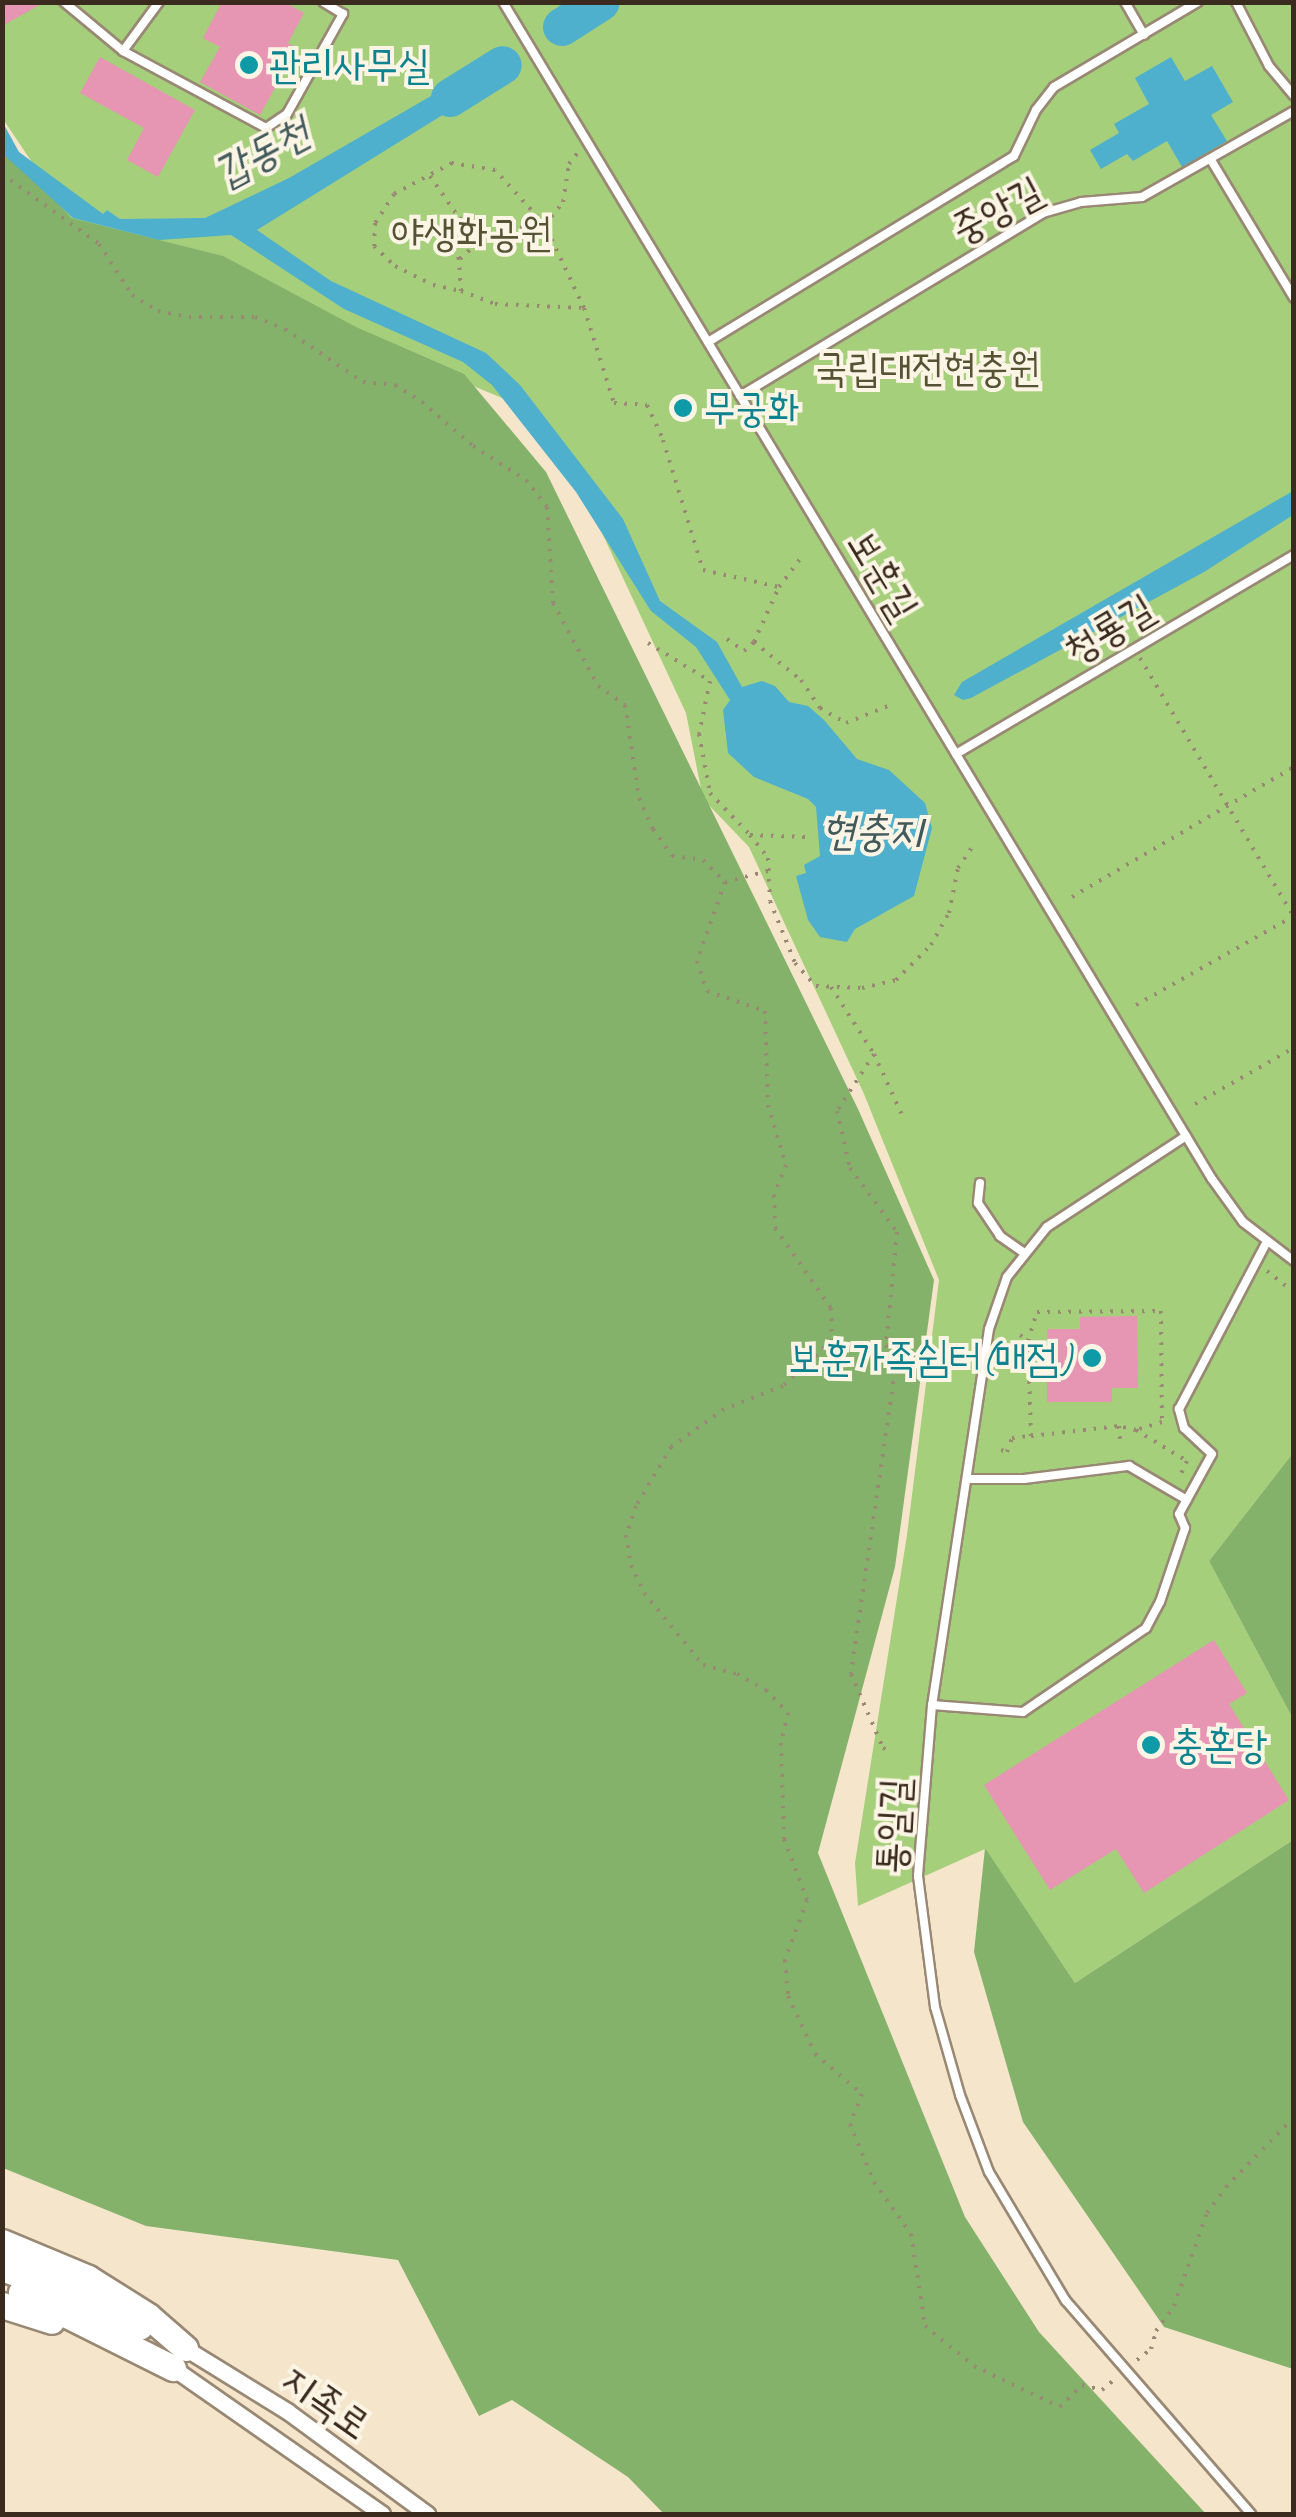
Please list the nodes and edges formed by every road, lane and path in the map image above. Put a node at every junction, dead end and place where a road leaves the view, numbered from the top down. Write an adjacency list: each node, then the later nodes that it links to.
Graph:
1 (64, 2): 9 (lane)
2 (159, 2): 9 (lane)
3 (322, 2): 9 (lane)
4 (503, 2): 12 (lane, 보훈길)
5 (1125, 2): 8 (lane)
6 (1198, 2): 8 (lane, 중앙길)
7 (1236, 2): 10 (lane)
8 (1144, 34): 23 (lane, 중앙길)
9 (123, 51)
10 (1294, 96)
11 (1294, 111): 13 (lane, 중앙길)
12 (586, 140): 17 (path); 23 (lane, 보훈길)
13 (1211, 160): 21 (lane); 24 (lane, 중앙길)
14 (2, 174): 40 (path)
15 (430, 176): 16 (path); 17 (path); 20 (path)
16 (459, 218): 18 (path); 19 (path)
17 (545, 225): 18 (path); 22 (path)
18 (490, 232): 19 (path)
19 (459, 260): 20 (path)
20 (460, 291): 22 (path)
21 (1294, 298)
22 (584, 308): 27 (path)
23 (708, 342): 24 (lane, 보훈길)
24 (740, 396): 33 (lane, 보훈길)
25 (1294, 555): 31 (lane, 청룡길)
26 (801, 558): 27 (path)
27 (779, 587): 29 (path)
28 (727, 640): 29 (path)
29 (754, 642): 32 (path)
30 (648, 643): 36 (path)
31 (1134, 649): 33 (lane, 청룡길); 35 (path)
32 (888, 706)
33 (956, 754): 49 (lane, 보훈길)
34 (1294, 767): 35 (path)
35 (1228, 806): 41 (path); 42 (path)
36 (750, 836): 37 (path); 39 (path)
37 (806, 838)
38 (972, 847): 43 (path)
39 (768, 871): 40 (path); 43 (path)
40 (725, 882): 76 (path)
41 (1072, 897)
42 (1293, 916): 44 (path)
43 (831, 987): 46 (path)
44 (1136, 1005)
45 (1294, 1048): 47 (path)
46 (874, 1054): 48 (path); 69 (path)
47 (1195, 1104)
48 (902, 1115)
49 (1186, 1136): 51 (lane, 보훈길); 52 (lane, 통일길)
50 (980, 1183): 52 (lane)
51 (1266, 1244): 53 (lane, 보훈길); 67 (lane)
52 (1023, 1252): 66 (lane, 통일길)
53 (1294, 1261)
54 (1265, 1270): 55 (path)
55 (1294, 1292)
56 (1028, 1309): 57 (path)
57 (1037, 1312): 59 (path); 61 (path)
58 (1020, 1336): 59 (path)
59 (1028, 1341): 62 (path)
60 (1119, 1426): 61 (path); 62 (path); 63 (path)
61 (1136, 1430): 65 (path)
62 (1031, 1436): 64 (path)
63 (1120, 1440)
64 (1001, 1450)
65 (1181, 1474)
66 (967, 1479): 67 (lane); 68 (lane, 통일길)
67 (1187, 1500): 68 (lane)
68 (932, 1705): 76 (lane, 통일길)
69 (892, 1753)
70 (1294, 2117): 76 (path)
71 (2, 2242): 75 (main road)
72 (2, 2268): 75 (main road)
73 (2, 2284): 75 (main road)
74 (2, 2305): 75 (main road)
75 (179, 2358): 77 (street, 지족로); 78 (street, 지족로)
76 (1126, 2369): 79 (lane, 통일길)
77 (382, 2514)
78 (427, 2514)
79 (1252, 2514)

